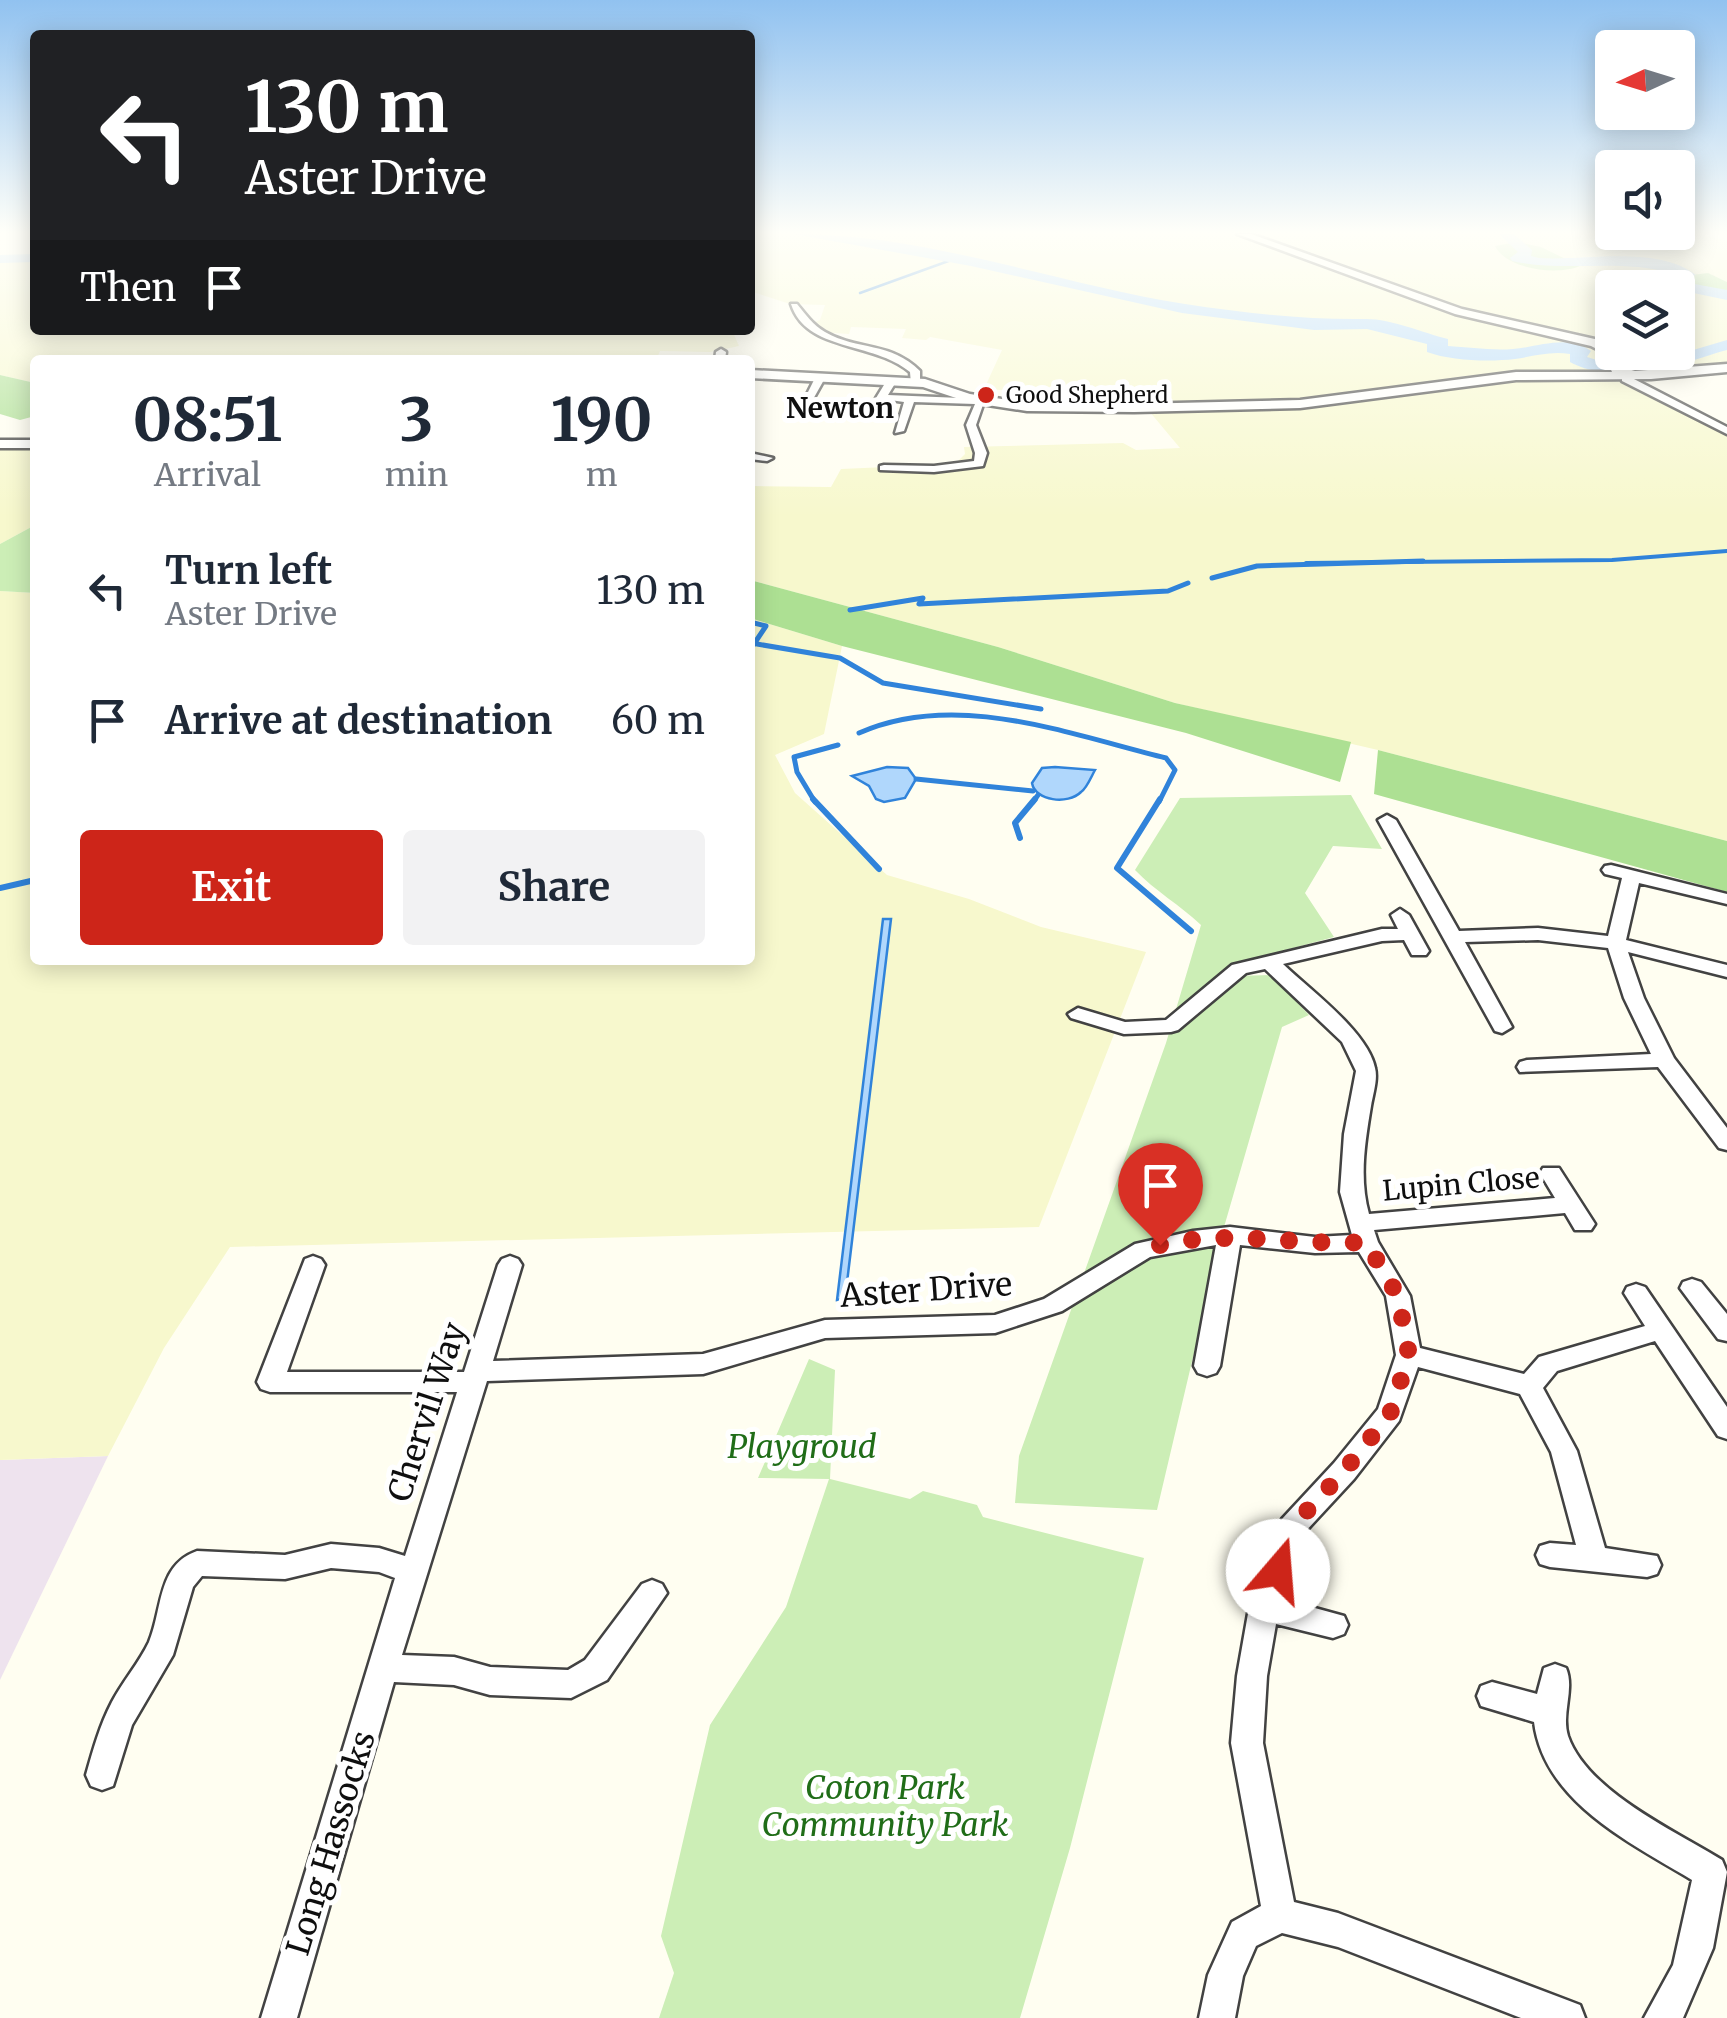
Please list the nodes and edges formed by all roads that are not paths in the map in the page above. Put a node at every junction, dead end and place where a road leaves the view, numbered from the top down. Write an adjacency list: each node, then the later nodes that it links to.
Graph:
1 (812, 328): 8 (street)
2 (1530, 328): 5 (street)
3 (1727, 368): 5 (street)
4 (755, 374): 6 (street)
5 (1631, 374): 10 (street); 12 (street)
6 (820, 378): 7 (street); 11 (street)
7 (891, 382): 8 (street); 9 (street)
8 (915, 382): 10 (street)
9 (909, 400): 10 (street); 13 (street)
10 (981, 401): 18 (street)
11 (803, 408)
12 (1727, 430)
13 (880, 431)
14 (0, 444): 15 (street)
15 (30, 444)
16 (755, 457): 17 (street)
17 (767, 458)
18 (884, 468)
19 (1387, 820): 24 (street)
20 (1612, 870): 21 (street)
21 (1632, 876): 22 (street); 25 (street)
22 (1727, 899)
23 (1409, 934): 26 (street)
24 (1453, 937): 25 (street); 29 (street)
25 (1616, 943): 27 (street); 30 (street)
26 (1269, 962): 28 (street); 34 (street)
27 (1727, 972)
28 (1078, 1014)
29 (1502, 1026)
30 (1664, 1060): 31 (street); 32 (street)
31 (1528, 1067)
32 (1727, 1143)
33 (1551, 1173): 34 (street, Lupin Close)
34 (1362, 1233): 35 (street, Aster Drive); 43 (street)
35 (1230, 1235): 44 (street); 45 (street, Aster Drive)
36 (314, 1265): 45 (street, Aster Drive)
37 (510, 1265): 45 (street, Chervil Way)
38 (1692, 1288): 40 (street)
39 (1636, 1293): 41 (street)
40 (1718, 1308): 42 (street)
41 (1662, 1330): 46 (street); 47 (street)
42 (1727, 1332)
43 (1409, 1355): 46 (street); 53 (street)
44 (1207, 1366)
45 (474, 1377): 51 (street, Chervil Way)
46 (1529, 1386): 49 (street)
47 (1727, 1428)
48 (1550, 1555): 49 (street)
49 (1594, 1559): 50 (street)
50 (1647, 1565)
51 (410, 1580): 55 (street, Long Hassocks); 59 (street)
52 (652, 1593): 55 (street)
53 (1264, 1608): 54 (street); 61 (street)
54 (1333, 1625)
55 (384, 1668): 62 (street, Long Hassocks)
56 (1555, 1678): 58 (street)
57 (1492, 1696): 58 (street)
58 (1549, 1712): 60 (street)
59 (102, 1776)
60 (1718, 1865): 65 (street)
61 (1280, 1915): 63 (street); 64 (street)
62 (279, 2018)
63 (1216, 2018)
64 (1566, 2018)
65 (1662, 2018)

